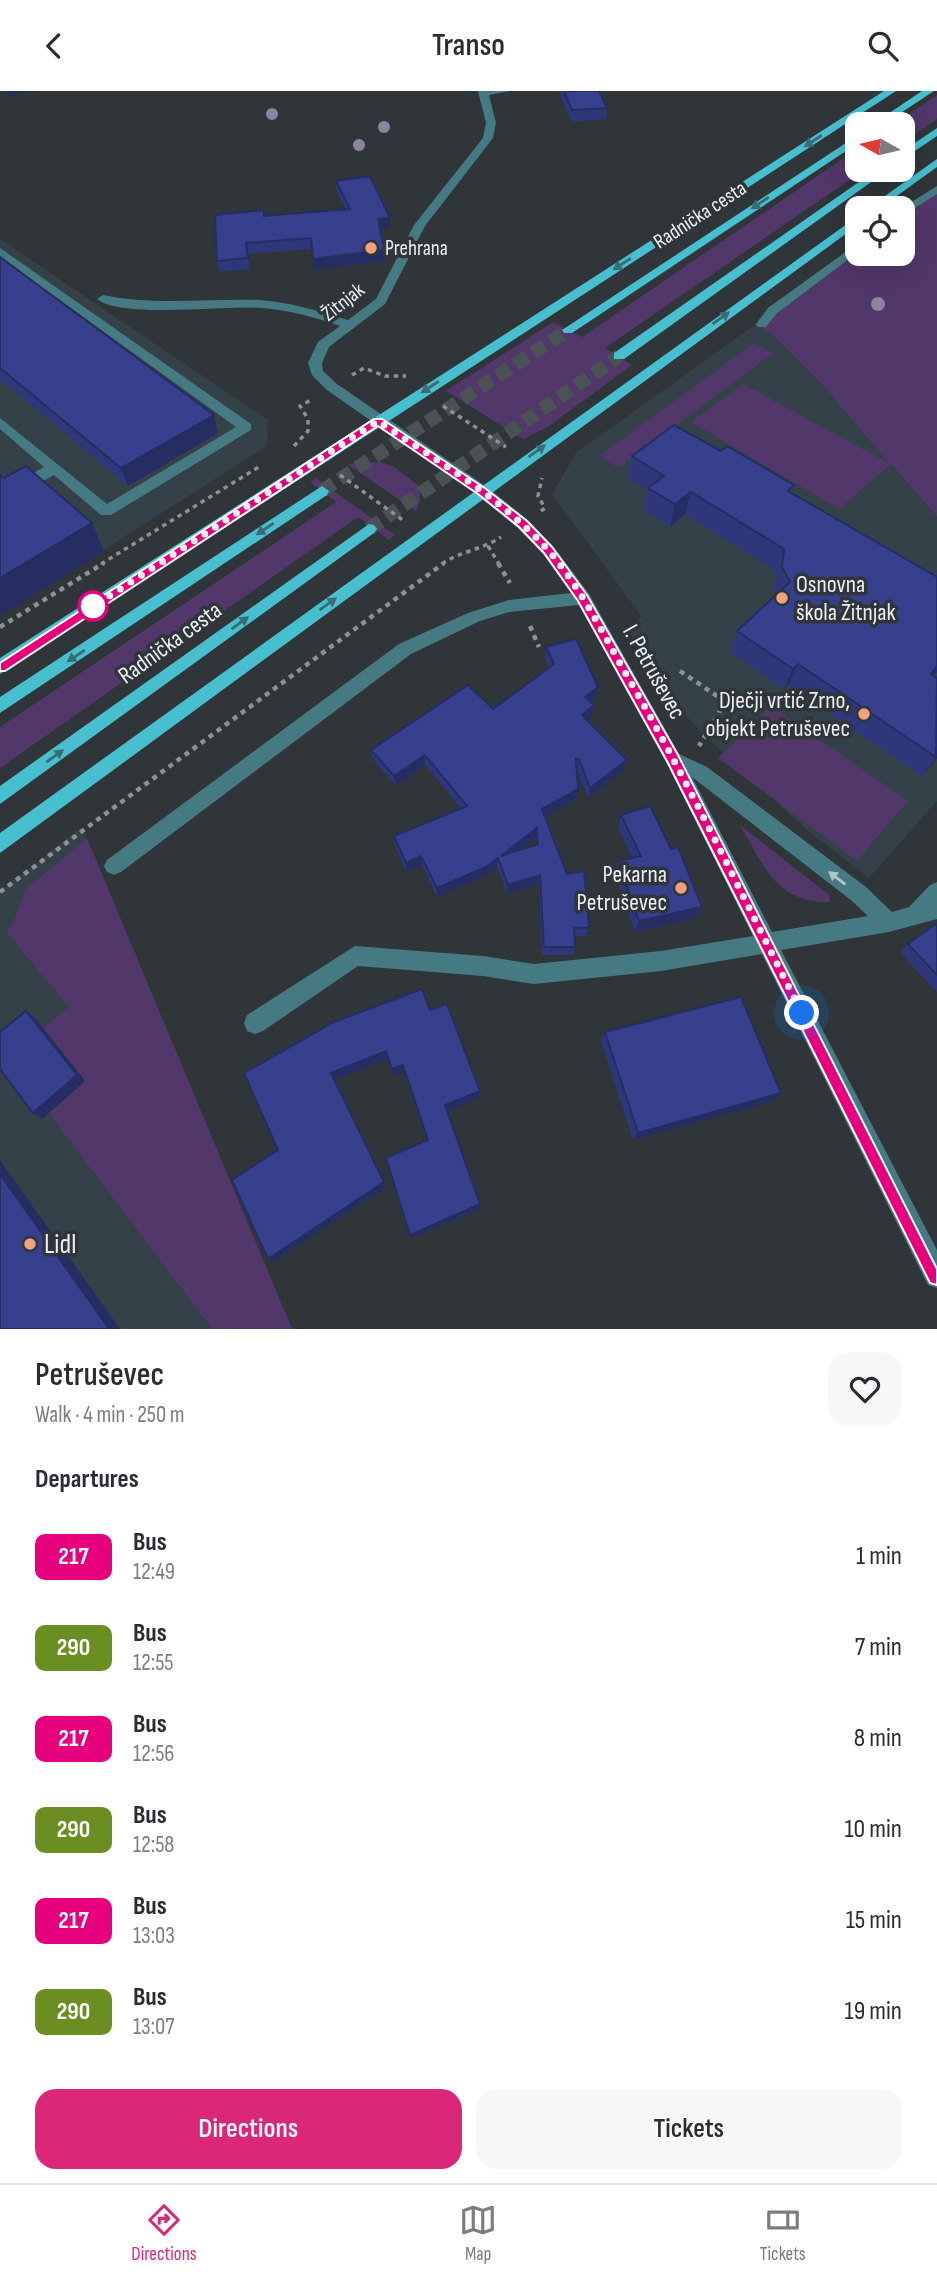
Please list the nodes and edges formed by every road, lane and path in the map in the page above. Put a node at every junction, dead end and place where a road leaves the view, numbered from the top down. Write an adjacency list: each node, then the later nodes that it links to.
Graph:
1 (505, 91): 4 (street)
2 (891, 91): 26 (main road, one-way to 26)
3 (929, 91): 5 (main road)
4 (484, 92): 19 (street, Žitnjak)
5 (897, 112)
6 (937, 131): 8 (main road)
7 (845, 147): 20 (main road, Radnička cesta, one-way to 20)
8 (915, 147)
9 (937, 162): 12 (main road)
10 (866, 182): 21 (main road)
11 (937, 189): 13 (street)
12 (890, 196)
13 (915, 205)
14 (845, 228): 34 (main road, one-way to 14)
15 (0, 252): 31 (street)
16 (845, 256): 18 (street)
17 (103, 299): 19 (street)
18 (762, 324)
19 (350, 325): 26 (street, Žitnjak)
20 (568, 330)
21 (619, 356)
22 (359, 371): 23 (path)
23 (405, 376)
24 (433, 399): 28 (path)
25 (305, 403): 29 (path)
26 (378, 421): 34 (street, Žitnjak); 45 (main road)
27 (0, 422): 31 (street)
28 (501, 444)
29 (284, 451)
30 (273, 459): 44 (path)
31 (54, 468): 36 (street)
32 (332, 470): 38 (path)
33 (545, 473): 37 (path)
34 (482, 491): 43 (street, I. Petruševec); 51 (main road, one-way to 34)
35 (322, 492): 47 (main road, Radnička cesta, one-way to 47)
36 (0, 499)
37 (543, 510)
38 (408, 523)
39 (369, 529): 50 (main road, Radnička cesta, one-way to 39)
40 (491, 544): 42 (path)
41 (445, 550): 42 (path)
42 (453, 556): 54 (path)
43 (583, 598): 49 (street, I. Petruševec); 52 (street)
44 (0, 627)
45 (0, 667)
46 (680, 671): 48 (path)
47 (0, 706)
48 (698, 747)
49 (673, 759): 57 (street, one-way to 49); 58 (street, I. Petruševec)
50 (0, 796)
51 (0, 844)
52 (114, 866)
53 (937, 891): 56 (street)
54 (0, 892)
55 (937, 910): 56 (street)
56 (914, 916): 57 (street)
57 (889, 922): 58 (street)
58 (765, 941): 59 (street); 60 (street, I. Petruševec)
59 (256, 1023)
60 (937, 1276)

